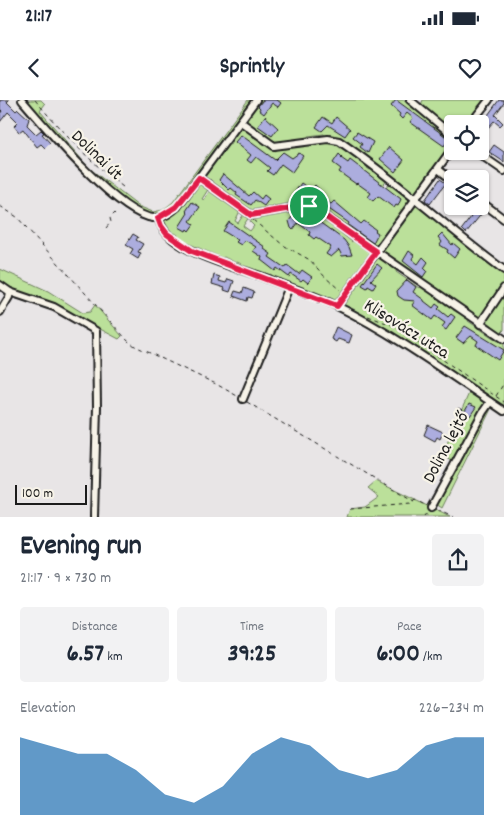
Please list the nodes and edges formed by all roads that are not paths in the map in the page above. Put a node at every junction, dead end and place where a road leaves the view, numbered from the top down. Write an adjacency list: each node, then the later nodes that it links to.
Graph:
1 (22, 100): 17 (street, Dolinai út)
2 (256, 100): 7 (street)
3 (410, 100): 5 (street)
4 (489, 100): 6 (street)
5 (418, 102): 8 (street)
6 (477, 115)
7 (241, 122): 14 (street); 15 (street)
8 (444, 127)
9 (444, 160): 11 (street)
10 (488, 160): 12 (street)
11 (438, 169): 13 (street); 15 (street)
12 (504, 171)
13 (444, 174)
14 (199, 178): 17 (street); 19 (street)
15 (416, 199): 19 (street); 20 (street)
16 (489, 208): 18 (street)
17 (158, 218): 22 (street, Klisovácz utca)
18 (504, 219)
19 (376, 252): 25 (street); 27 (street)
20 (504, 270)
21 (0, 285): 24 (street)
22 (289, 288): 25 (street, Klisovácz utca); 29 (street)
23 (504, 288): 27 (street)
24 (10, 292): 26 (street); 33 (street)
25 (337, 306): 30 (street, Klisovácz utca)
26 (0, 312)
27 (480, 324): 28 (street)
28 (504, 339)
29 (243, 399)
30 (490, 402): 31 (street, Klisovácz utca); 32 (street, Dolina lejtő)
31 (504, 411)
32 (432, 508)
33 (94, 517)

